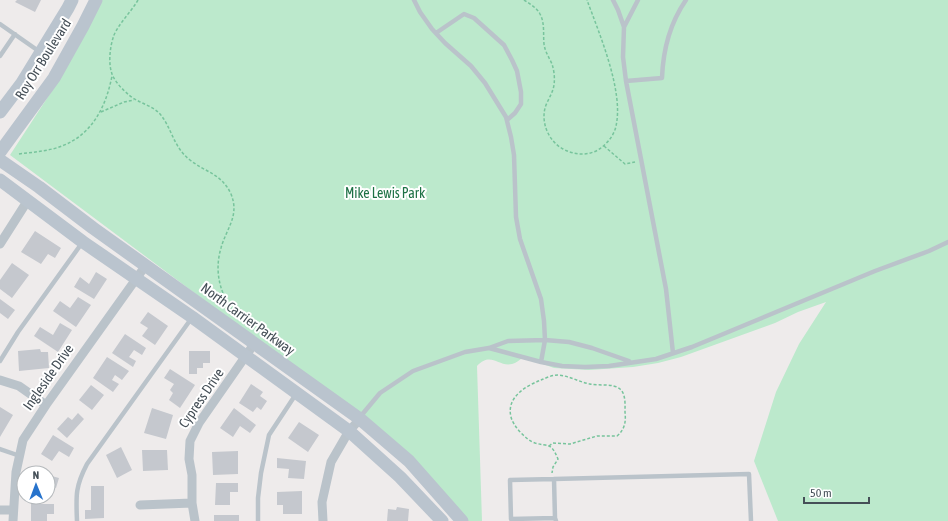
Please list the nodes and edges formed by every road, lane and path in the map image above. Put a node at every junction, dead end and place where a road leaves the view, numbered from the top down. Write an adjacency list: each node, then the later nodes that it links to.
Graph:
1 (72, 0): 14 (main road, Roy Orr Boulevard)
2 (96, 0): 23 (main road, Roy Orr Boulevard)
3 (138, 0): 16 (path)
4 (414, 0): 12 (lane)
5 (524, 0): 22 (path)
6 (587, 0): 22 (path)
7 (613, 0): 11 (lane)
8 (638, 0): 11 (lane)
9 (686, 0): 17 (lane)
10 (0, 24): 13 (lane)
11 (624, 27): 17 (lane)
12 (436, 33): 21 (lane); 21 (lane)
13 (15, 34): 14 (lane); 15 (lane)
14 (40, 52): 19 (main road, Roy Orr Boulevard)
15 (0, 56)
16 (112, 75): 18 (path); 20 (path)
17 (626, 82): 26 (lane)
18 (135, 100): 20 (path); 35 (path)
19 (0, 112)
20 (100, 112): 24 (path)
21 (507, 120): 36 (lane)
22 (604, 146): 26 (path)
23 (0, 152)
24 (19, 154)
25 (0, 160): 32 (main road, North Carrier Parkway)
26 (641, 161): 39 (lane)
27 (0, 180): 28 (main road)
28 (28, 200): 29 (main road); 31 (street)
29 (83, 242): 33 (main road); 41 (lane)
30 (948, 242): 39 (lane)
31 (0, 244)
32 (146, 265): 33 (street, Ingleside Drive); 37 (main road, North Carrier Parkway)
33 (136, 279): 34 (main road); 46 (street, Ingleside Drive)
34 (192, 318): 40 (main road); 59 (lane)
35 (240, 319)
36 (545, 340): 38 (lane); 42 (lane); 43 (lane)
37 (254, 344): 40 (street, Cypress Drive); 47 (main road, North Carrier Parkway)
38 (489, 348): 42 (lane); 47 (lane)
39 (673, 353): 43 (lane)
40 (246, 356): 45 (main road); 53 (street, Cypress Drive)
41 (0, 361)
42 (541, 362): 43 (lane)
43 (630, 362)
44 (0, 380): 46 (street)
45 (297, 393): 48 (main road); 61 (lane)
46 (46, 405): 51 (street, Ingleside Drive)
47 (360, 419): 48 (street); 64 (main road, North Carrier Parkway)
48 (349, 431): 62 (street); 63 (main road)
49 (549, 446): 49 (path); 52 (path)
50 (0, 449): 51 (lane)
51 (20, 456): 56 (street, Ingleside Drive)
52 (553, 479): 57 (lane); 57 (lane); 65 (lane)
53 (192, 503): 54 (street); 60 (street, Cypress Drive)
54 (140, 505)
55 (0, 510): 56 (street)
56 (13, 510): 58 (street, Ingleside Drive)
57 (556, 520)
58 (13, 521)
59 (77, 521)
60 (195, 521)
61 (258, 521)
62 (323, 521)
63 (442, 521)
64 (462, 521)
65 (751, 521)

